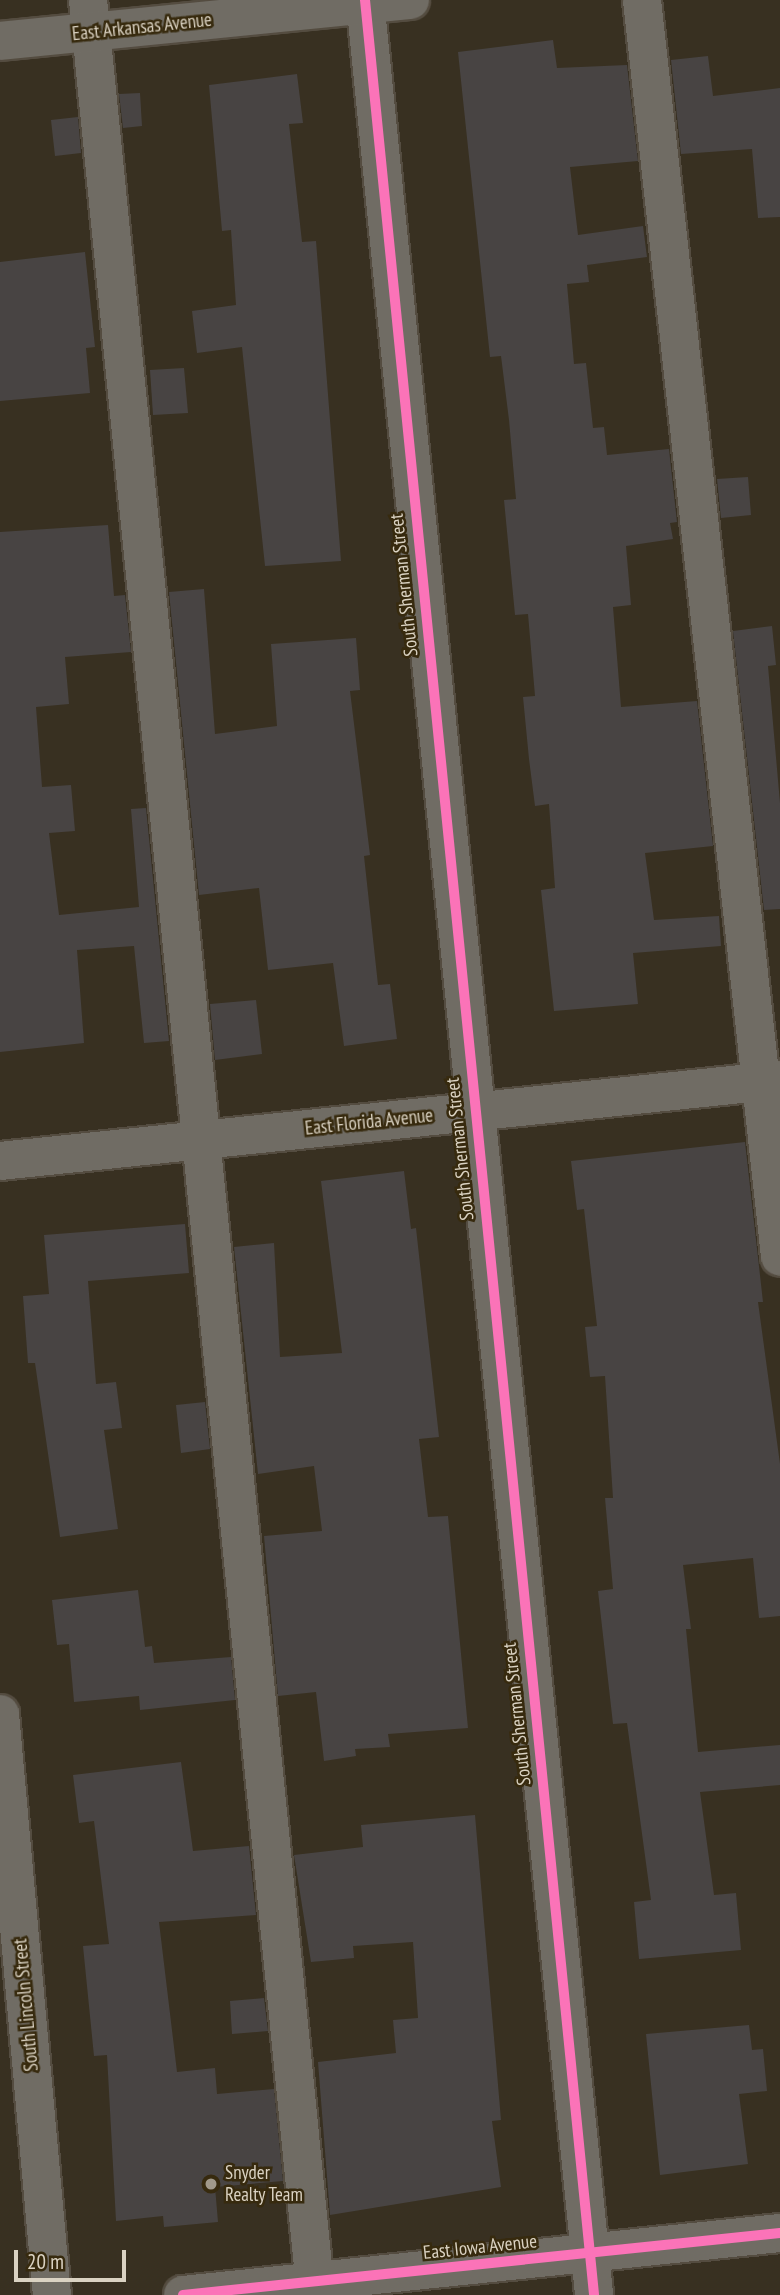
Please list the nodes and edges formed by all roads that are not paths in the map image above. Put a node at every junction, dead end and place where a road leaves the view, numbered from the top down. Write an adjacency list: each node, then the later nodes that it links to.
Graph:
1 (410, 0): 3 (street, East Arkansas Avenue)
2 (642, 0): 6 (street)
3 (365, 2): 4 (street, East Arkansas Avenue); 7 (street, South Sherman Street)
4 (90, 16): 5 (street, East Arkansas Avenue); 8 (street)
5 (0, 41)
6 (771, 1081): 7 (street, East Florida Avenue); 10 (street)
7 (473, 1112): 8 (street, East Florida Avenue); 13 (street, South Sherman Street)
8 (203, 1139): 9 (street, East Florida Avenue); 14 (street)
9 (0, 1161)
10 (780, 1256)
11 (0, 1714): 15 (street, South Lincoln Street)
12 (780, 2233): 13 (street, East Iowa Avenue)
13 (589, 2253): 14 (street, East Iowa Avenue); 17 (street, South Sherman Street)
14 (315, 2288): 16 (street, East Iowa Avenue)
15 (52, 2295)
16 (183, 2295)
17 (594, 2295)

